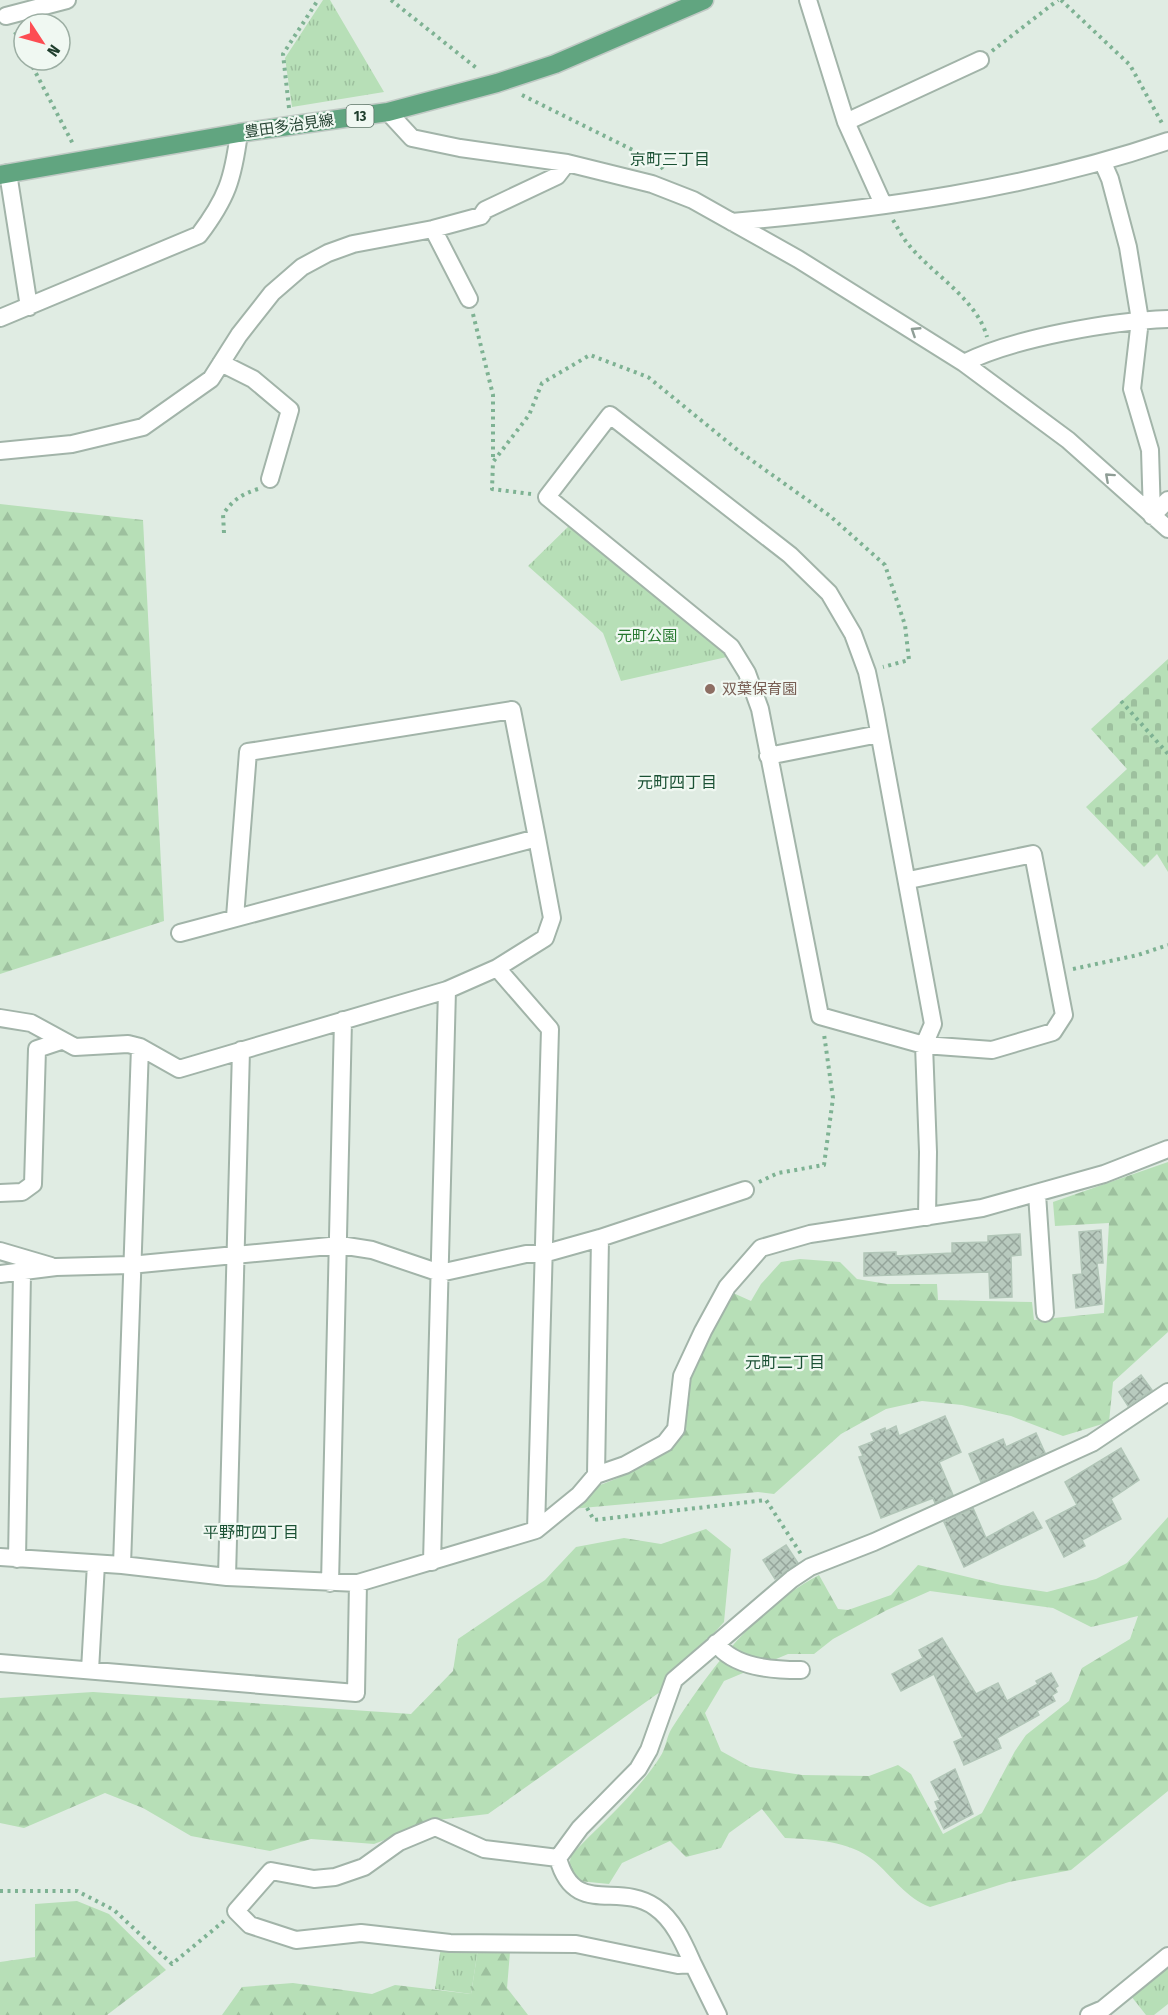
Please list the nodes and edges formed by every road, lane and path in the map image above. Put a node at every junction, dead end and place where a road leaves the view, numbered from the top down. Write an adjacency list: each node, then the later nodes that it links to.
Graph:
1 (67, 0): 7 (street)
2 (318, 0): 13 (path)
3 (390, 0): 10 (path)
4 (704, 0): 10 (main road, 豊田多治見線 / 13)
5 (808, 0): 12 (street)
6 (1059, 0): 8 (path); 15 (path)
7 (6, 16)
8 (980, 60): 12 (street)
9 (35, 72): 17 (path)
10 (497, 83): 11 (main road, 豊田多治見線 / 13); 20 (path)
11 (388, 112): 13 (main road, 豊田多治見線 / 13); 18 (street)
12 (846, 122): 22 (street)
13 (291, 126): 14 (main road, 豊田多治見線 / 13)
14 (240, 133): 17 (main road, 豊田多治見線 / 13); 26 (street)
15 (1168, 134)
16 (1168, 141): 19 (street)
17 (81, 160): 21 (main road, 豊田多治見線 / 13)
18 (567, 163): 23 (street); 24 (street)
19 (1103, 163): 22 (street); 29 (street)
20 (664, 170)
21 (4, 174): 26 (street)
22 (883, 204): 23 (street); 30 (path)
23 (732, 222): 32 (street, one-way to 23)
24 (433, 229): 25 (street); 31 (street)
25 (469, 299): 34 (path)
26 (29, 307): 27 (street)
27 (0, 318)
28 (1168, 318): 29 (street)
29 (1140, 320): 30 (street); 37 (street)
30 (990, 350): 32 (street)
31 (221, 363): 33 (street); 35 (street)
32 (964, 363): 37 (street, one-way to 32)
33 (0, 451)
34 (493, 462)
35 (270, 479): 39 (path)
36 (1168, 500): 37 (street)
37 (1152, 516): 38 (street)
38 (1168, 529)
39 (225, 532)
40 (1121, 701): 42 (path)
41 (879, 734): 43 (street); 43 (street); 45 (street)
42 (1168, 754)
43 (768, 756): 52 (street)
44 (537, 838): 46 (street); 46 (street); 49 (street)
45 (909, 880): 50 (street); 56 (street)
46 (235, 917): 47 (street)
47 (180, 933)
48 (1168, 945): 50 (path)
49 (497, 968): 51 (street); 68 (street)
50 (1056, 973): 56 (street)
51 (447, 990): 54 (street); 72 (street)
52 (820, 1016): 56 (street); 60 (path)
53 (0, 1018): 55 (street)
54 (343, 1020): 58 (street); 65 (street)
55 (61, 1041): 57 (street); 61 (street)
56 (924, 1045): 63 (street)
57 (140, 1047): 58 (street); 69 (street)
58 (242, 1050): 67 (street)
59 (1168, 1149): 62 (street)
60 (745, 1190): 64 (street)
61 (0, 1193)
62 (1037, 1194): 63 (street); 74 (street)
63 (927, 1217): 76 (street)
64 (600, 1238): 68 (street); 76 (street)
65 (340, 1245): 67 (street); 72 (street); 86 (street)
66 (0, 1251): 70 (street)
67 (237, 1253): 69 (street); 85 (street)
68 (543, 1254): 72 (street); 78 (street)
69 (130, 1265): 70 (street); 83 (street)
70 (56, 1267): 71 (street)
71 (22, 1273): 73 (street); 80 (street)
72 (440, 1273): 81 (street)
73 (0, 1274)
74 (1045, 1313)
75 (1168, 1392): 84 (street)
76 (596, 1475): 77 (street)
77 (579, 1495): 78 (street); 84 (path)
78 (536, 1530): 81 (street)
79 (0, 1557): 80 (street)
80 (17, 1558): 82 (street)
81 (432, 1562): 87 (street)
82 (96, 1564): 83 (street); 90 (street)
83 (122, 1565): 85 (street)
84 (810, 1567): 88 (street)
85 (227, 1577): 86 (street)
86 (330, 1582): 87 (street)
87 (358, 1583): 90 (street)
88 (716, 1643): 91 (street); 92 (street)
89 (0, 1663): 90 (street)
90 (90, 1670)
91 (801, 1670)
92 (558, 1858): 94 (street); 96 (street)
93 (0, 1891): 94 (path)
94 (236, 1911): 96 (street)
95 (1168, 1956): 98 (street)
96 (693, 1964): 97 (street)
97 (718, 2015)
98 (1089, 2015)

